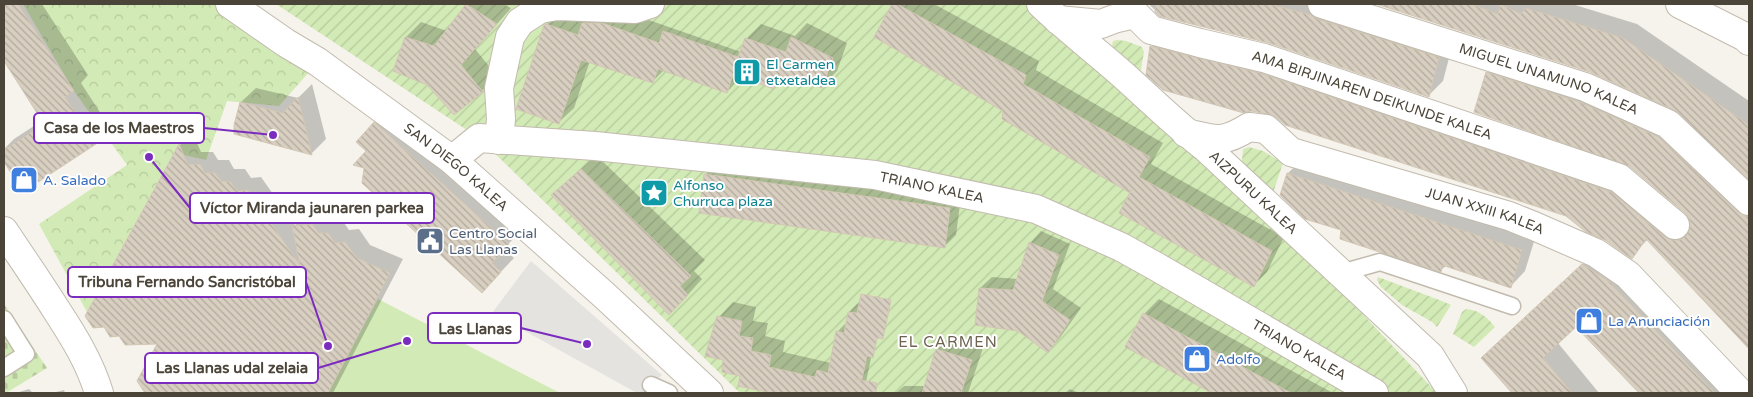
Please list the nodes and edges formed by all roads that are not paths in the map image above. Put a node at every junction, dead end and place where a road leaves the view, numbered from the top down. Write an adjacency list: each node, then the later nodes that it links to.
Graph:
1 (230, 4): 9 (street, SAN DIEGO KALEA)
2 (650, 4): 8 (street)
3 (1322, 4): 10 (street, MIGUEL UNAMUNO KALEA)
4 (1680, 4): 6 (street)
5 (1050, 12): 7 (street, AIZPURU KALEA); 11 (street, AMA BIRJINAREN DEIKUNDE KALEA)
6 (1749, 41)
7 (1186, 133): 13 (street, AIZPURU KALEA); 23 (street, JUAN XXIII KALEA)
8 (499, 140): 9 (street, TRIANO KALEA); 21 (street, TRIANO KALEA)
9 (452, 160): 20 (street, SAN DIEGO KALEA)
10 (1749, 201)
11 (1675, 225)
12 (4, 231): 18 (street)
13 (1341, 273): 14 (lane); 22 (street, AIZPURU KALEA)
14 (1512, 306)
15 (4, 319): 16 (lane)
16 (4, 368)
17 (651, 385): 19 (lane)
18 (99, 393)
19 (668, 393)
20 (709, 393)
21 (1374, 393)
22 (1453, 393)
23 (1740, 393)

